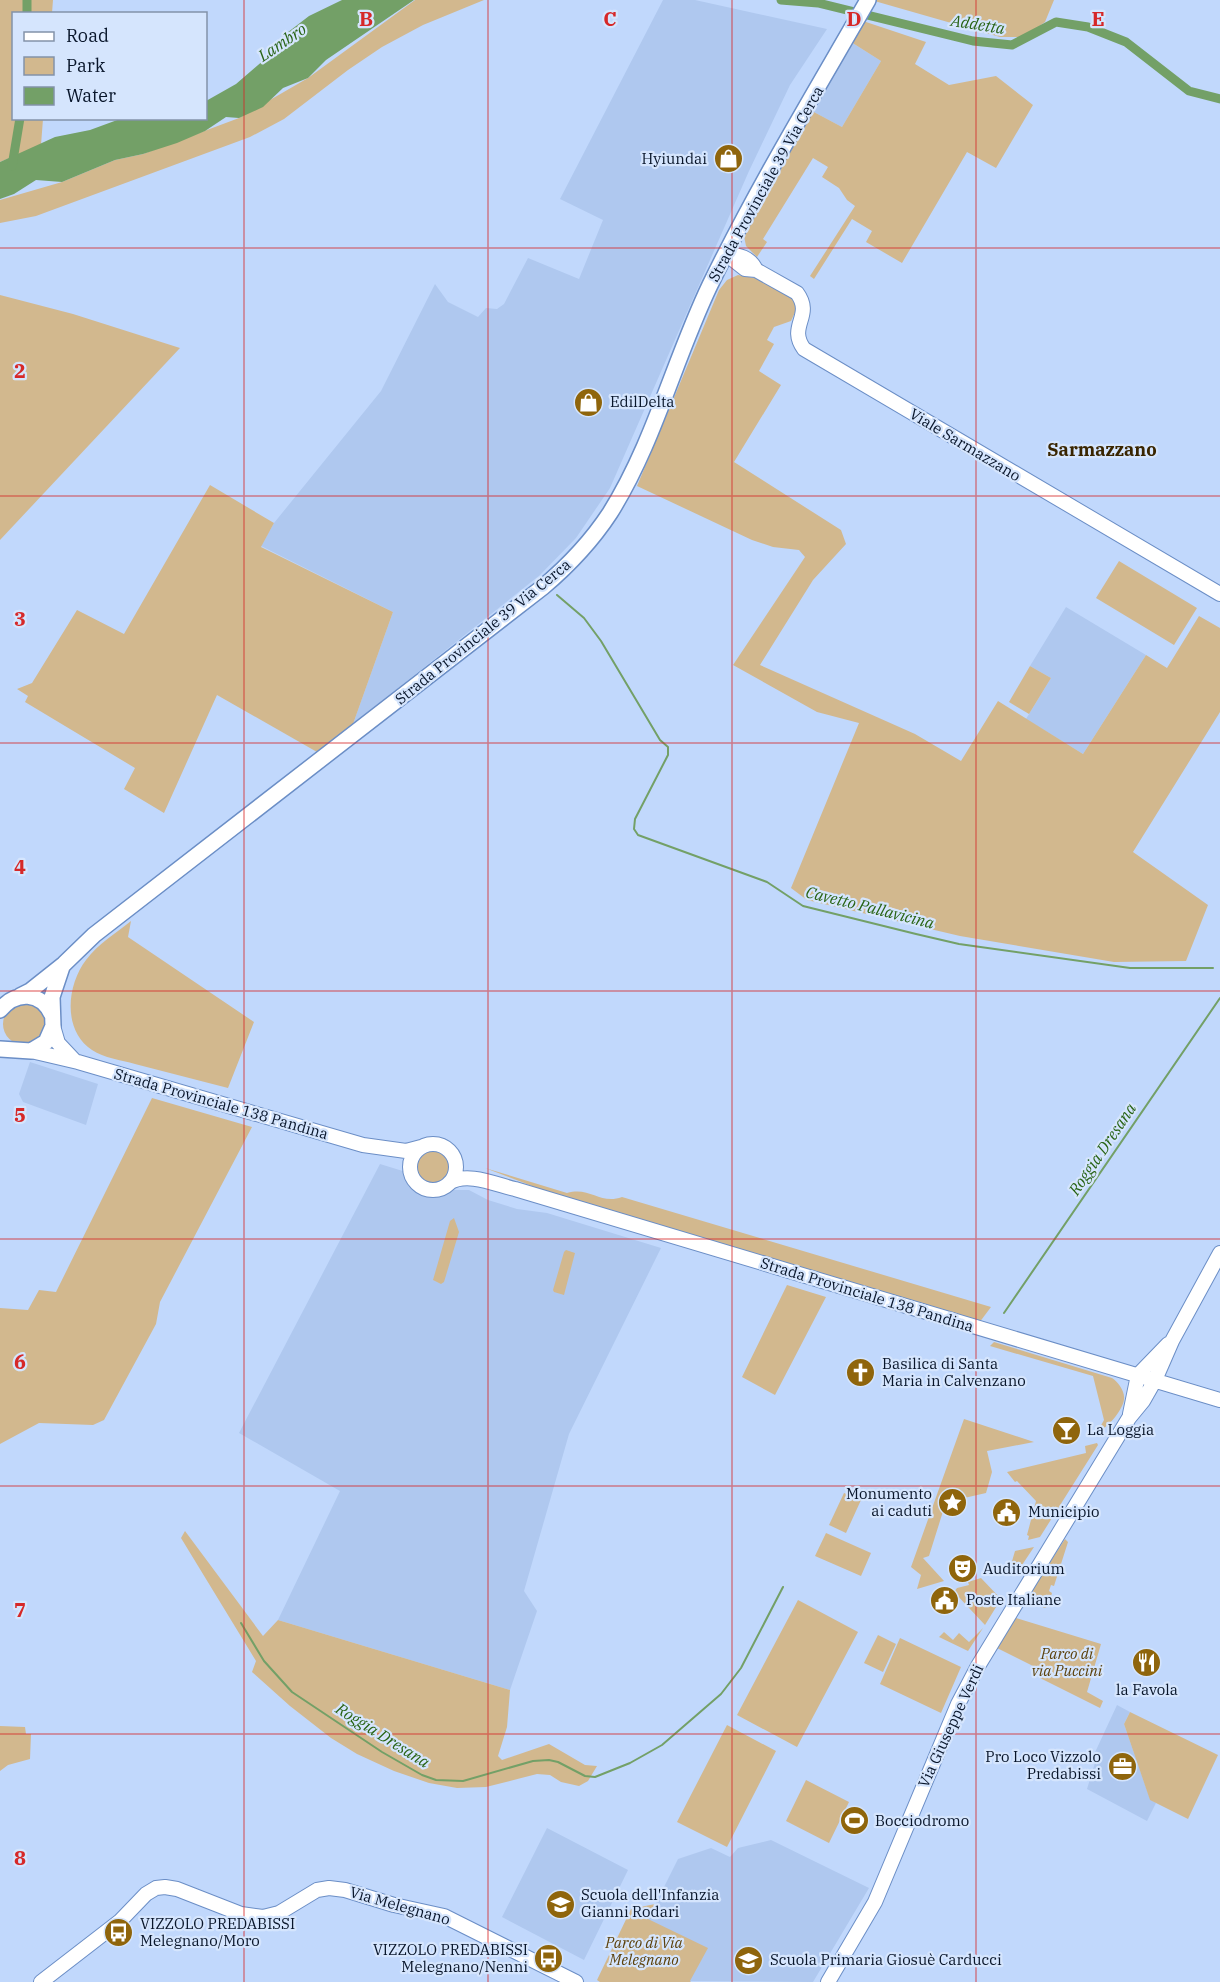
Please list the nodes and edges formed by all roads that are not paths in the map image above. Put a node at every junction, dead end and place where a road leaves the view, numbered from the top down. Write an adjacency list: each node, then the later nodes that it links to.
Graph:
1 (868, 0): 2 (main road, Strada Provinciale 39 Via Cerca)
2 (726, 254): 3 (street, Viale Sarmazzano); 4 (main road, Strada Provinciale 39 Via Cerca)
3 (1220, 594)
4 (64, 964): 5 (main road, Strada Provinciale 39 Via Cerca); 7 (main road, Strada Provinciale 39 Via Cerca)
5 (21, 996): 6 (main road, Strada Provinciale 39 Via Cerca); 7 (main road)
6 (0, 1010)
7 (52, 1021): 10 (main road); 11 (street, Strada Provinciale 138 Pandina)
8 (0, 1036): 10 (main road)
9 (0, 1049): 10 (main road)
10 (24, 1051): 11 (street, Strada Provinciale 138 Pandina)
11 (78, 1062): 12 (street, Strada Provinciale 138 Pandina)
12 (363, 1145): 13 (street, Strada Provinciale 138 Pandina); 15 (street, Strada Provinciale 138 Pandina)
13 (421, 1147): 14 (street); 15 (street)
14 (452, 1155): 16 (street); 17 (street, Strada Provinciale 138 Pandina)
15 (411, 1171): 16 (street)
16 (449, 1183): 17 (street, Strada Provinciale 138 Pandina)
17 (515, 1189): 20 (street, Strada Provinciale 138 Pandina)
18 (1220, 1253): 19 (street)
19 (1172, 1341): 20 (street); 21 (street)
20 (1138, 1375): 21 (street, Strada Provinciale 138 Pandina); 23 (street)
21 (1155, 1380): 22 (street, Strada Provinciale 138 Pandina); 23 (street)
22 (1220, 1400)
23 (1129, 1418): 26 (street, Via Giuseppe Verdi)
24 (41, 1982): 25 (street, Via Melegnano)
25 (576, 1982)
26 (828, 1982)

